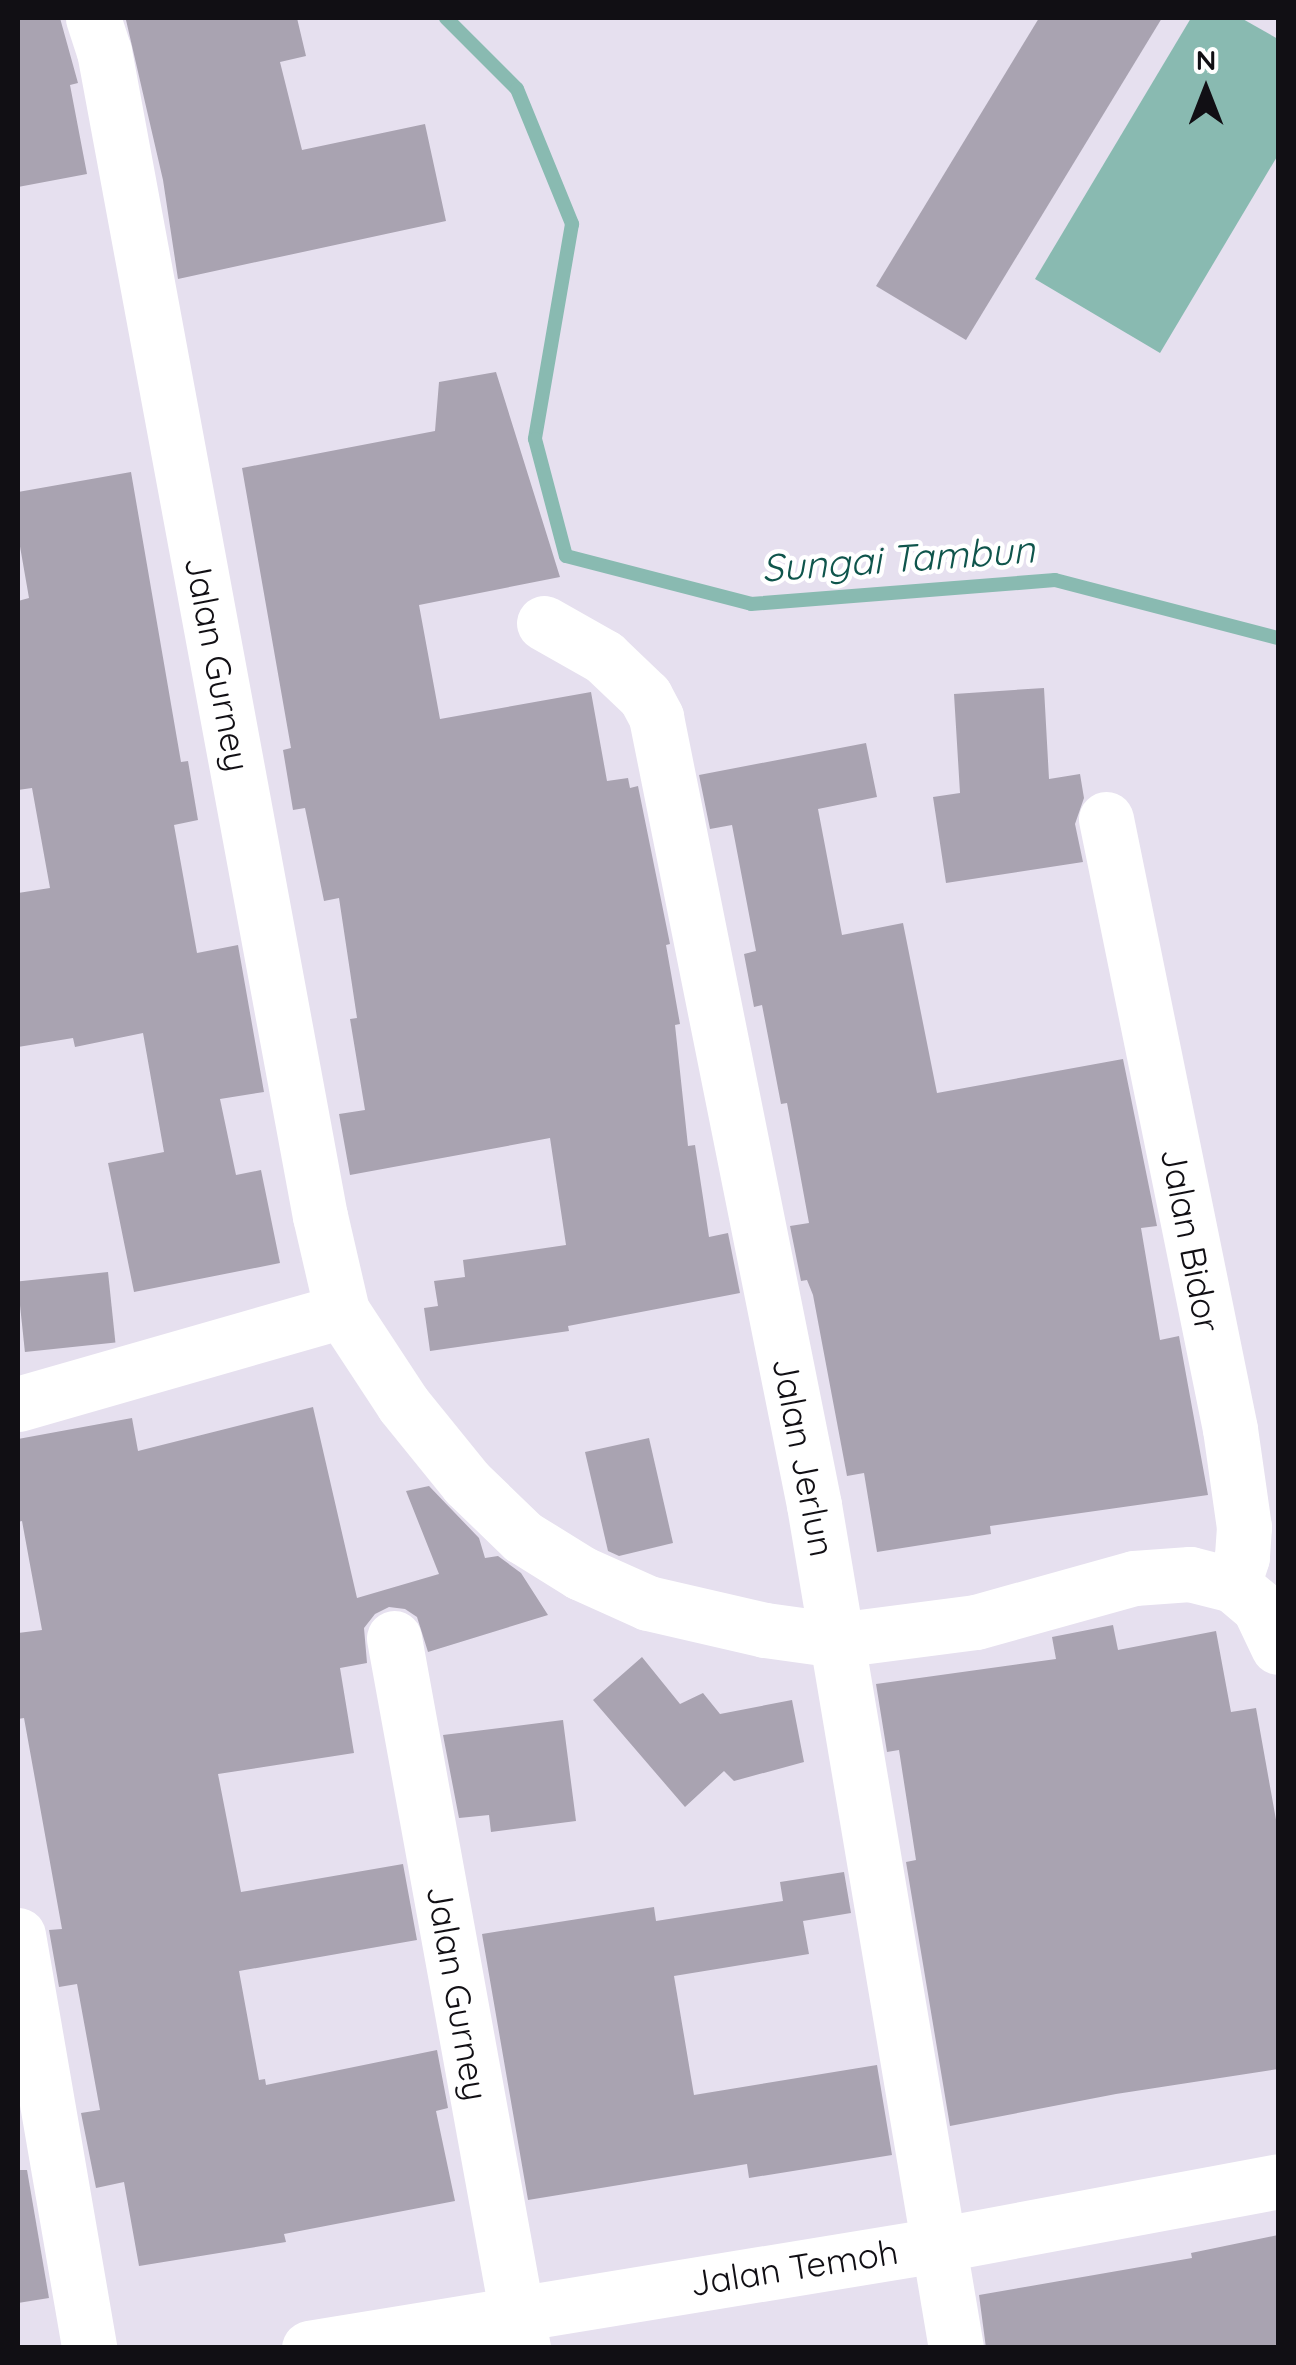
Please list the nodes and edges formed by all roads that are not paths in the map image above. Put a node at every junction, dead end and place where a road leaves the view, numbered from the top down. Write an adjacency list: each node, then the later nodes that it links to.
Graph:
1 (93, 18): 4 (street, Jalan Gurney)
2 (544, 623): 8 (street, Jalan Jerlun)
3 (1106, 820): 6 (street, Jalan Bidor)
4 (342, 1311): 5 (street); 8 (street)
5 (18, 1404)
6 (1233, 1585): 8 (street); 9 (street)
7 (394, 1638): 13 (street, Jalan Gurney)
8 (837, 1640): 12 (street, Jalan Jerlun)
9 (1278, 1647)
10 (18, 1935): 14 (street)
11 (1278, 2181): 12 (street, Jalan Temoh)
12 (937, 2244): 13 (street, Jalan Temoh); 16 (street, Jalan Jerlun)
13 (520, 2330): 15 (street, Jalan Temoh)
14 (89, 2348)
15 (309, 2348)
16 (956, 2348)

